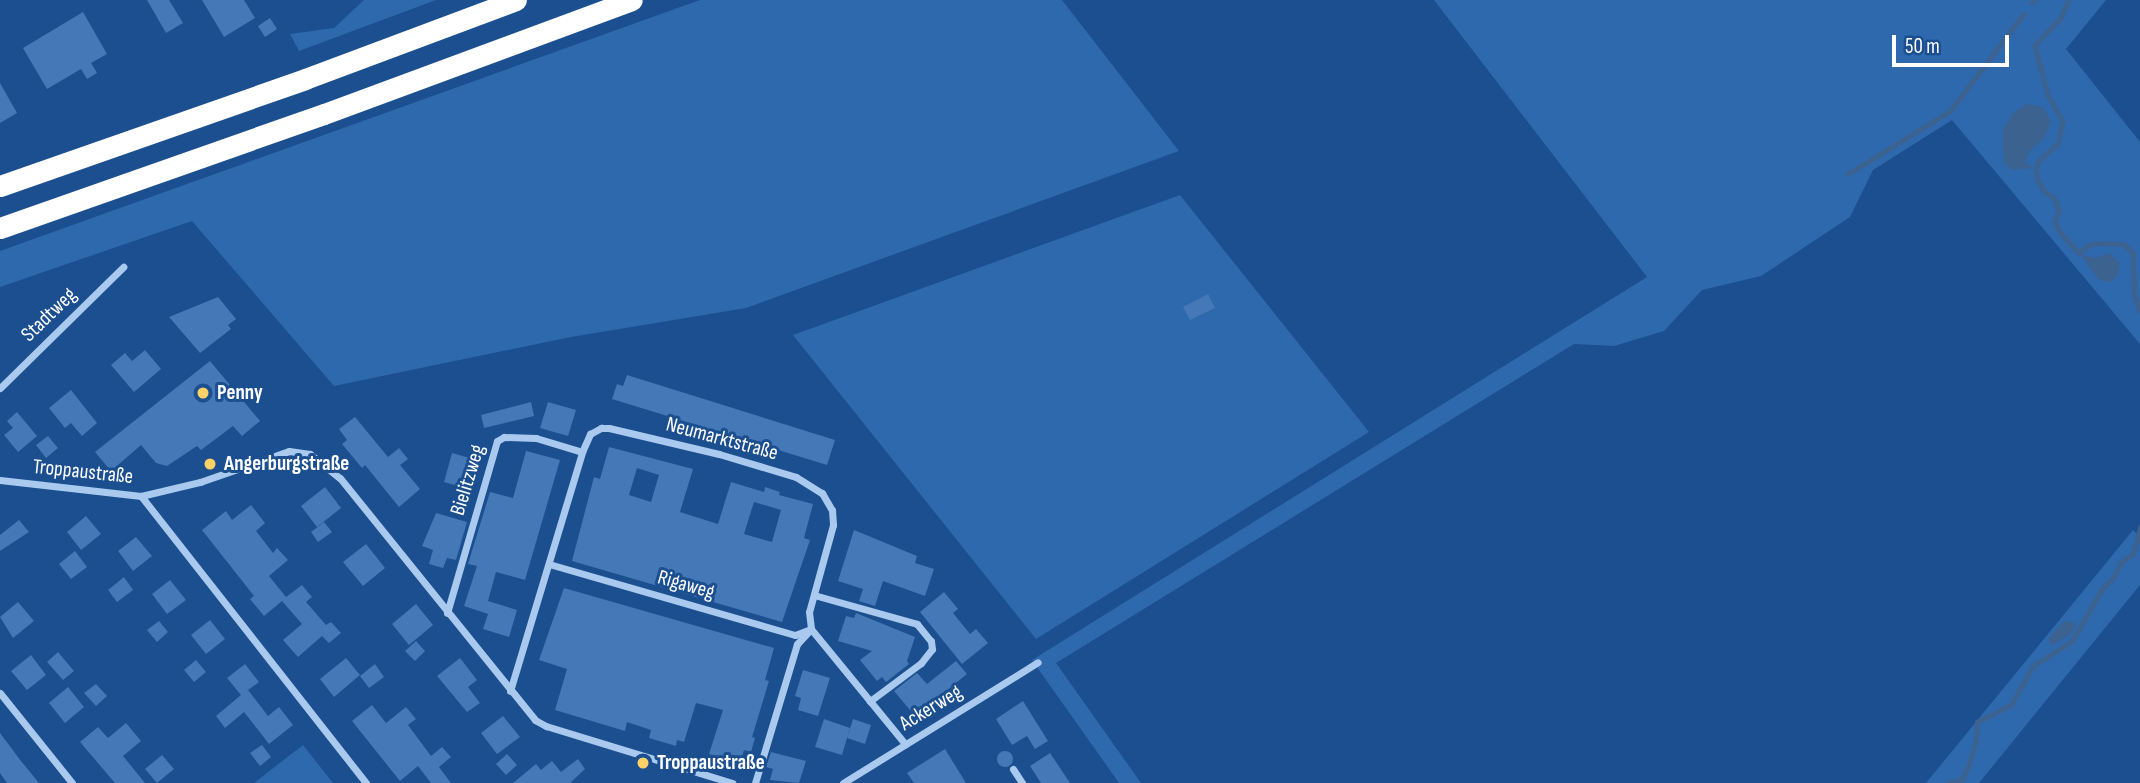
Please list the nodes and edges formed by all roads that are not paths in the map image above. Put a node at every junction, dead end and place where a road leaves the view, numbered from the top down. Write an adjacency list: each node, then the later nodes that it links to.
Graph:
1 (516, 0): 3 (highway)
2 (632, 0): 4 (highway)
3 (0, 186)
4 (0, 228)
5 (123, 267): 6 (street, Stadtweg)
6 (0, 388)
7 (582, 452): 10 (street, Neumarktstraße); 11 (street, Neumarktstraße); 12 (street, Bielitzweg)
8 (0, 480): 9 (street, Troppaustraße)
9 (141, 496): 12 (street, Troppaustraße); 21 (street)
10 (549, 564): 13 (street, Rigaweg); 15 (street, Neumarktstraße)
11 (814, 595): 13 (street, Neumarktstraße); 17 (street)
12 (447, 613): 15 (street, Troppaustraße)
13 (811, 629): 17 (street); 23 (street)
14 (1038, 662): 18 (street, Ackerweg)
15 (510, 691): 22 (street, Troppaustraße)
16 (0, 693): 20 (street)
17 (870, 701): 18 (street)
18 (905, 744): 24 (street, Ackerweg)
19 (1013, 769): 25 (street)
20 (72, 783)
21 (366, 783)
22 (733, 783)
23 (755, 783)
24 (843, 783)
25 (1022, 783)

